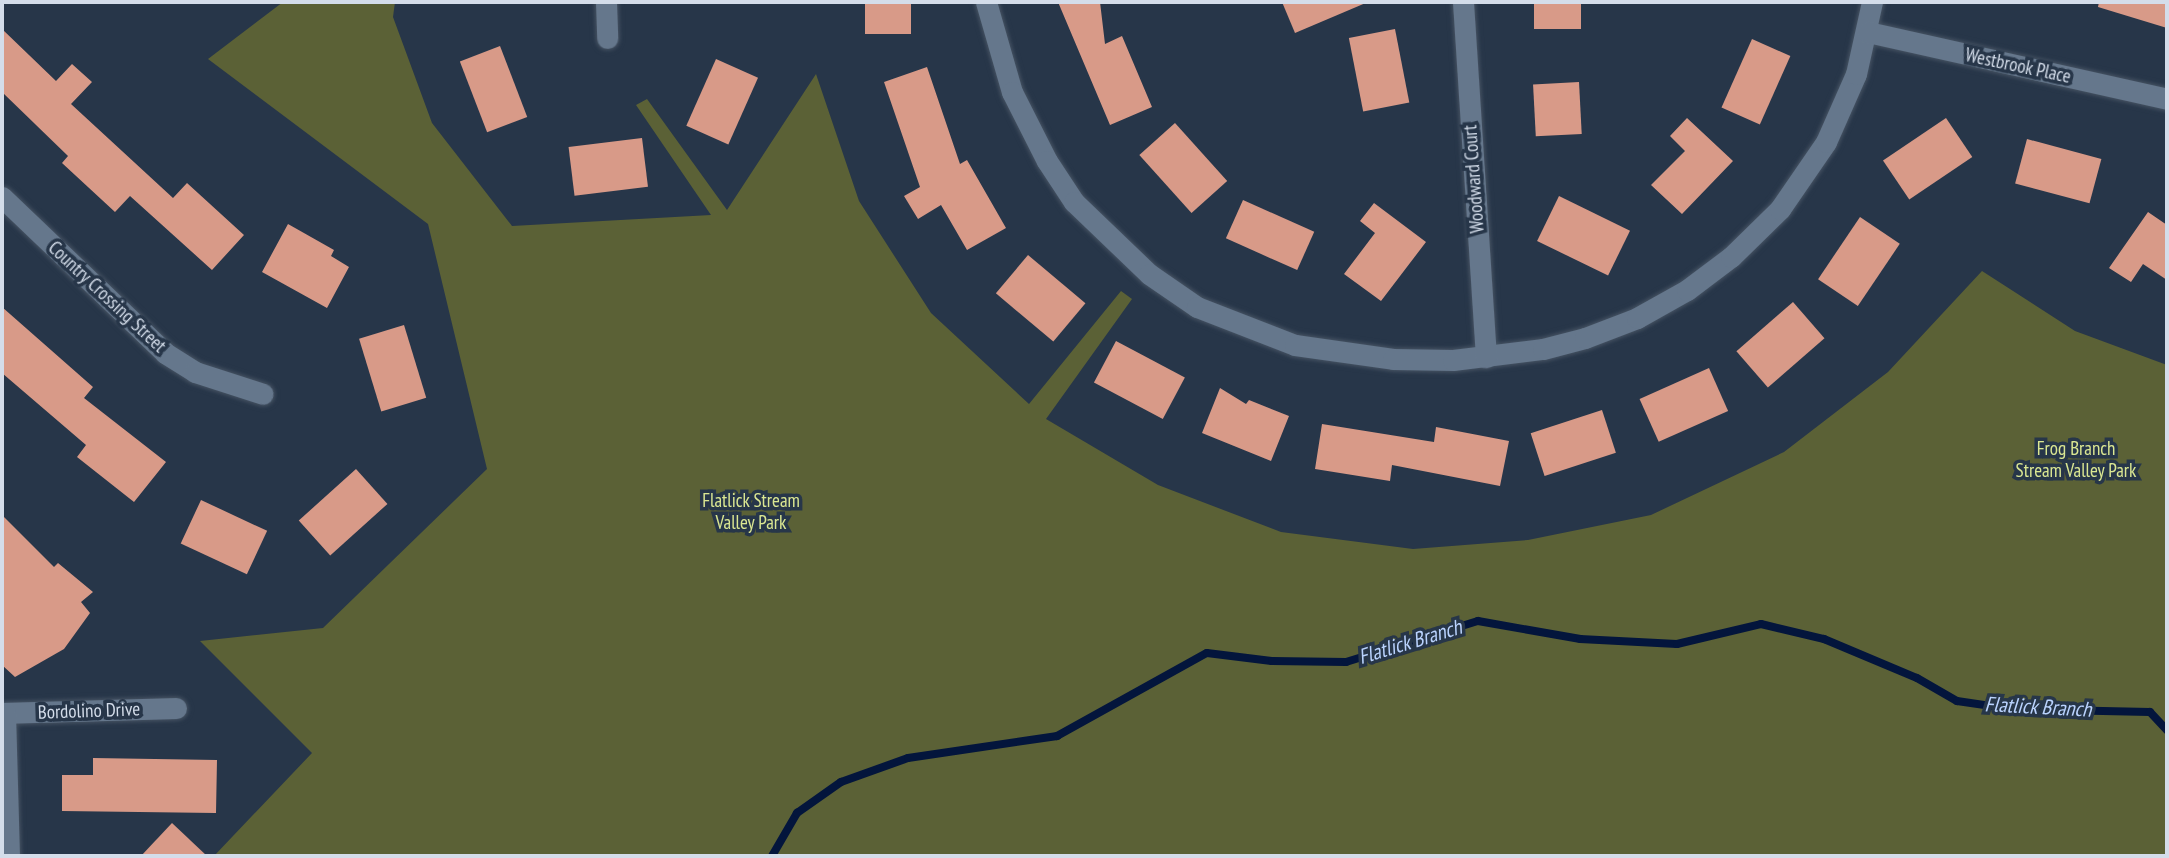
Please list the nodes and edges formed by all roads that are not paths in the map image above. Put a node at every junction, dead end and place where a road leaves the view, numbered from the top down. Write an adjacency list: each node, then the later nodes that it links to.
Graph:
1 (606, 2): 6 (street)
2 (986, 2): 9 (street)
3 (1463, 2): 9 (street, Woodward Court)
4 (1872, 2): 5 (street)
5 (1868, 32): 7 (street, Westbrook Place); 9 (street)
6 (607, 38)
7 (2167, 99)
8 (2, 197): 10 (street, Country Crossing Street)
9 (1486, 357)
10 (263, 394)
11 (176, 708): 12 (street, Bordolino Drive)
12 (3, 713): 13 (street)
13 (9, 854)

